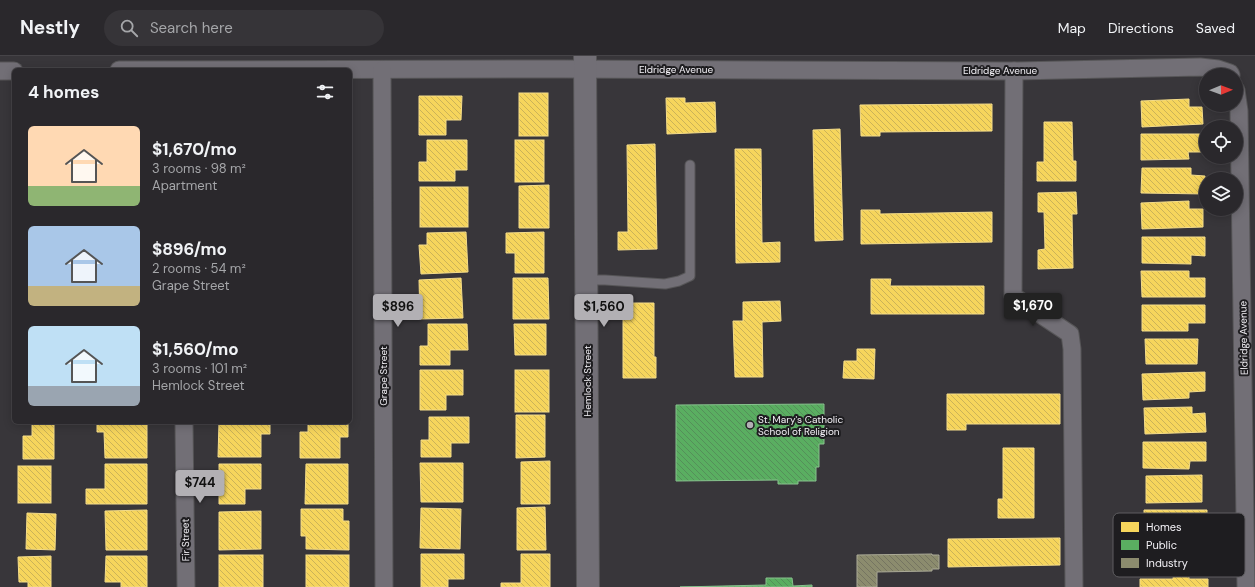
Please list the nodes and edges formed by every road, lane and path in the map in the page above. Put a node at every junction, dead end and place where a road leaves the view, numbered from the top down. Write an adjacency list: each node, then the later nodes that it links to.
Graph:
1 (181, 56): 3 (street)
2 (585, 62): 6 (street, Eldridge Avenue); 9 (street, Eldridge Avenue); 13 (street, Hemlock Street)
3 (181, 68)
4 (1209, 68): 9 (street, Eldridge Avenue)
5 (352, 70): 6 (street, Eldridge Avenue)
6 (382, 70): 16 (street, Grape Street)
7 (0, 71): 8 (street)
8 (12, 71)
9 (1014, 71): 18 (street)
10 (1239, 112): 12 (street, Eldridge Avenue)
11 (690, 166): 13 (lane)
12 (1248, 209): 19 (street, Eldridge Avenue)
13 (586, 280): 17 (street, Hemlock Street)
14 (184, 424): 15 (street, Fir Street)
15 (186, 587)
16 (384, 587)
17 (588, 587)
18 (1074, 587)
19 (1246, 587)

